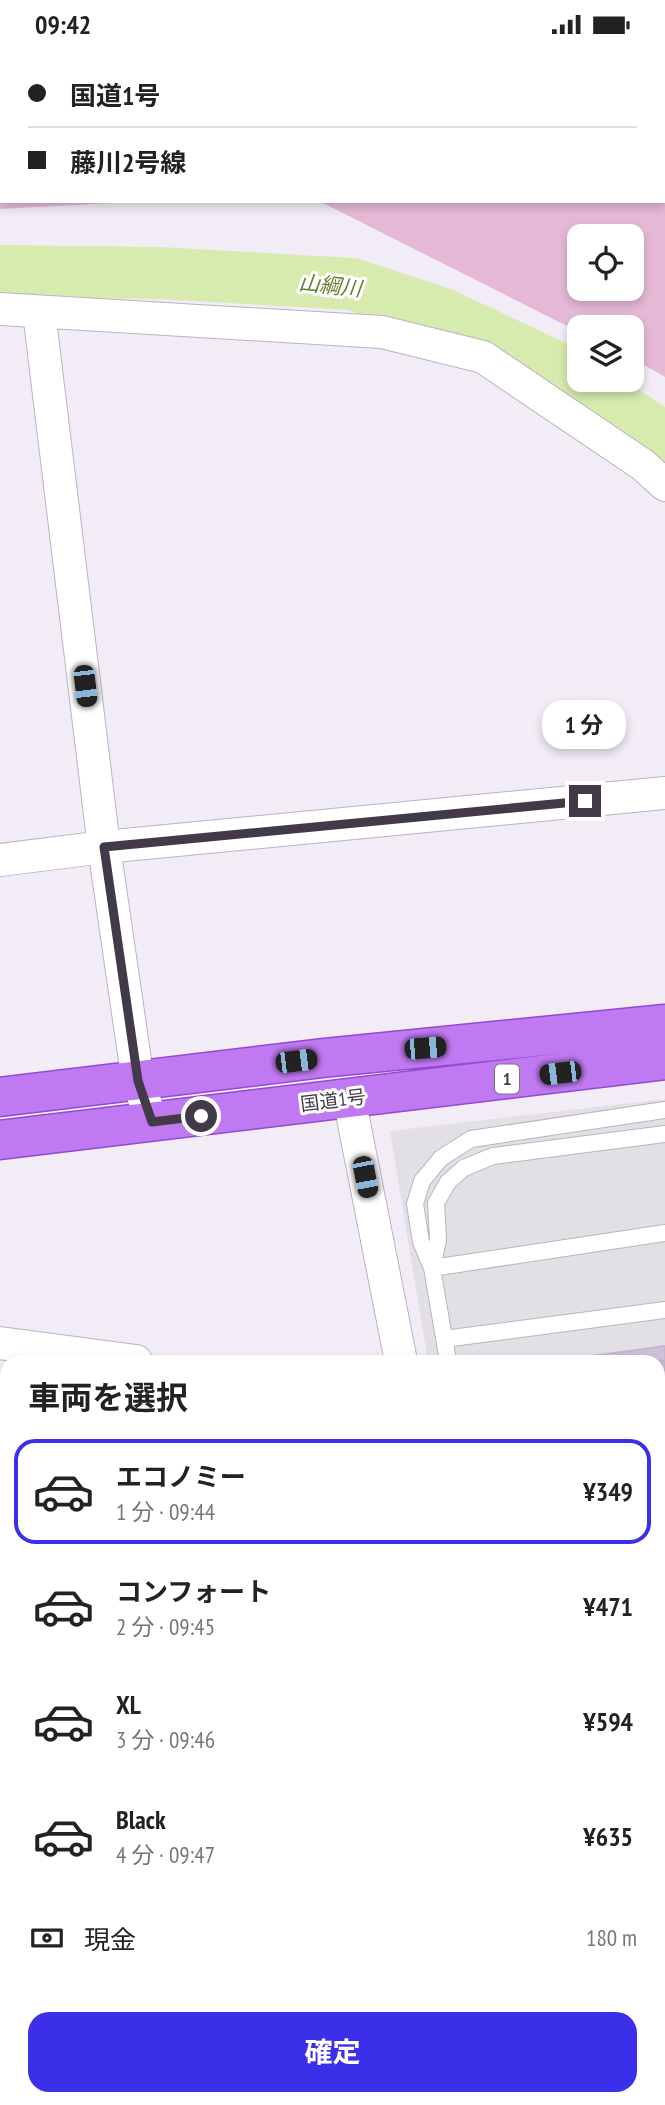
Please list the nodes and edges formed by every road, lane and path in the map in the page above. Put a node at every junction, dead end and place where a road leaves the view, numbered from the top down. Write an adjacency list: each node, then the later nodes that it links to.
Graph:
1 (0, 309): 2 (street)
2 (39, 312): 3 (street); 5 (street)
3 (665, 485)
4 (665, 793): 5 (street)
5 (104, 847): 6 (street); 9 (street)
6 (0, 860)
7 (665, 1024): 9 (highway, 1)
8 (665, 1060): 11 (highway, 国道1号 / 1)
9 (138, 1081): 10 (highway, 1); 13 (street)
10 (0, 1097)
11 (349, 1098): 13 (highway, 国道1号 / 1); 22 (street)
12 (665, 1110): 17 (lane)
13 (152, 1122): 15 (highway, 国道1号 / 1)
14 (665, 1134): 17 (lane)
15 (0, 1140)
16 (665, 1233): 17 (lane)
17 (432, 1268): 19 (lane)
18 (665, 1310): 19 (lane)
19 (444, 1339): 23 (lane)
20 (0, 1343): 21 (street)
21 (91, 1355)
22 (400, 1355)
23 (447, 1355)

